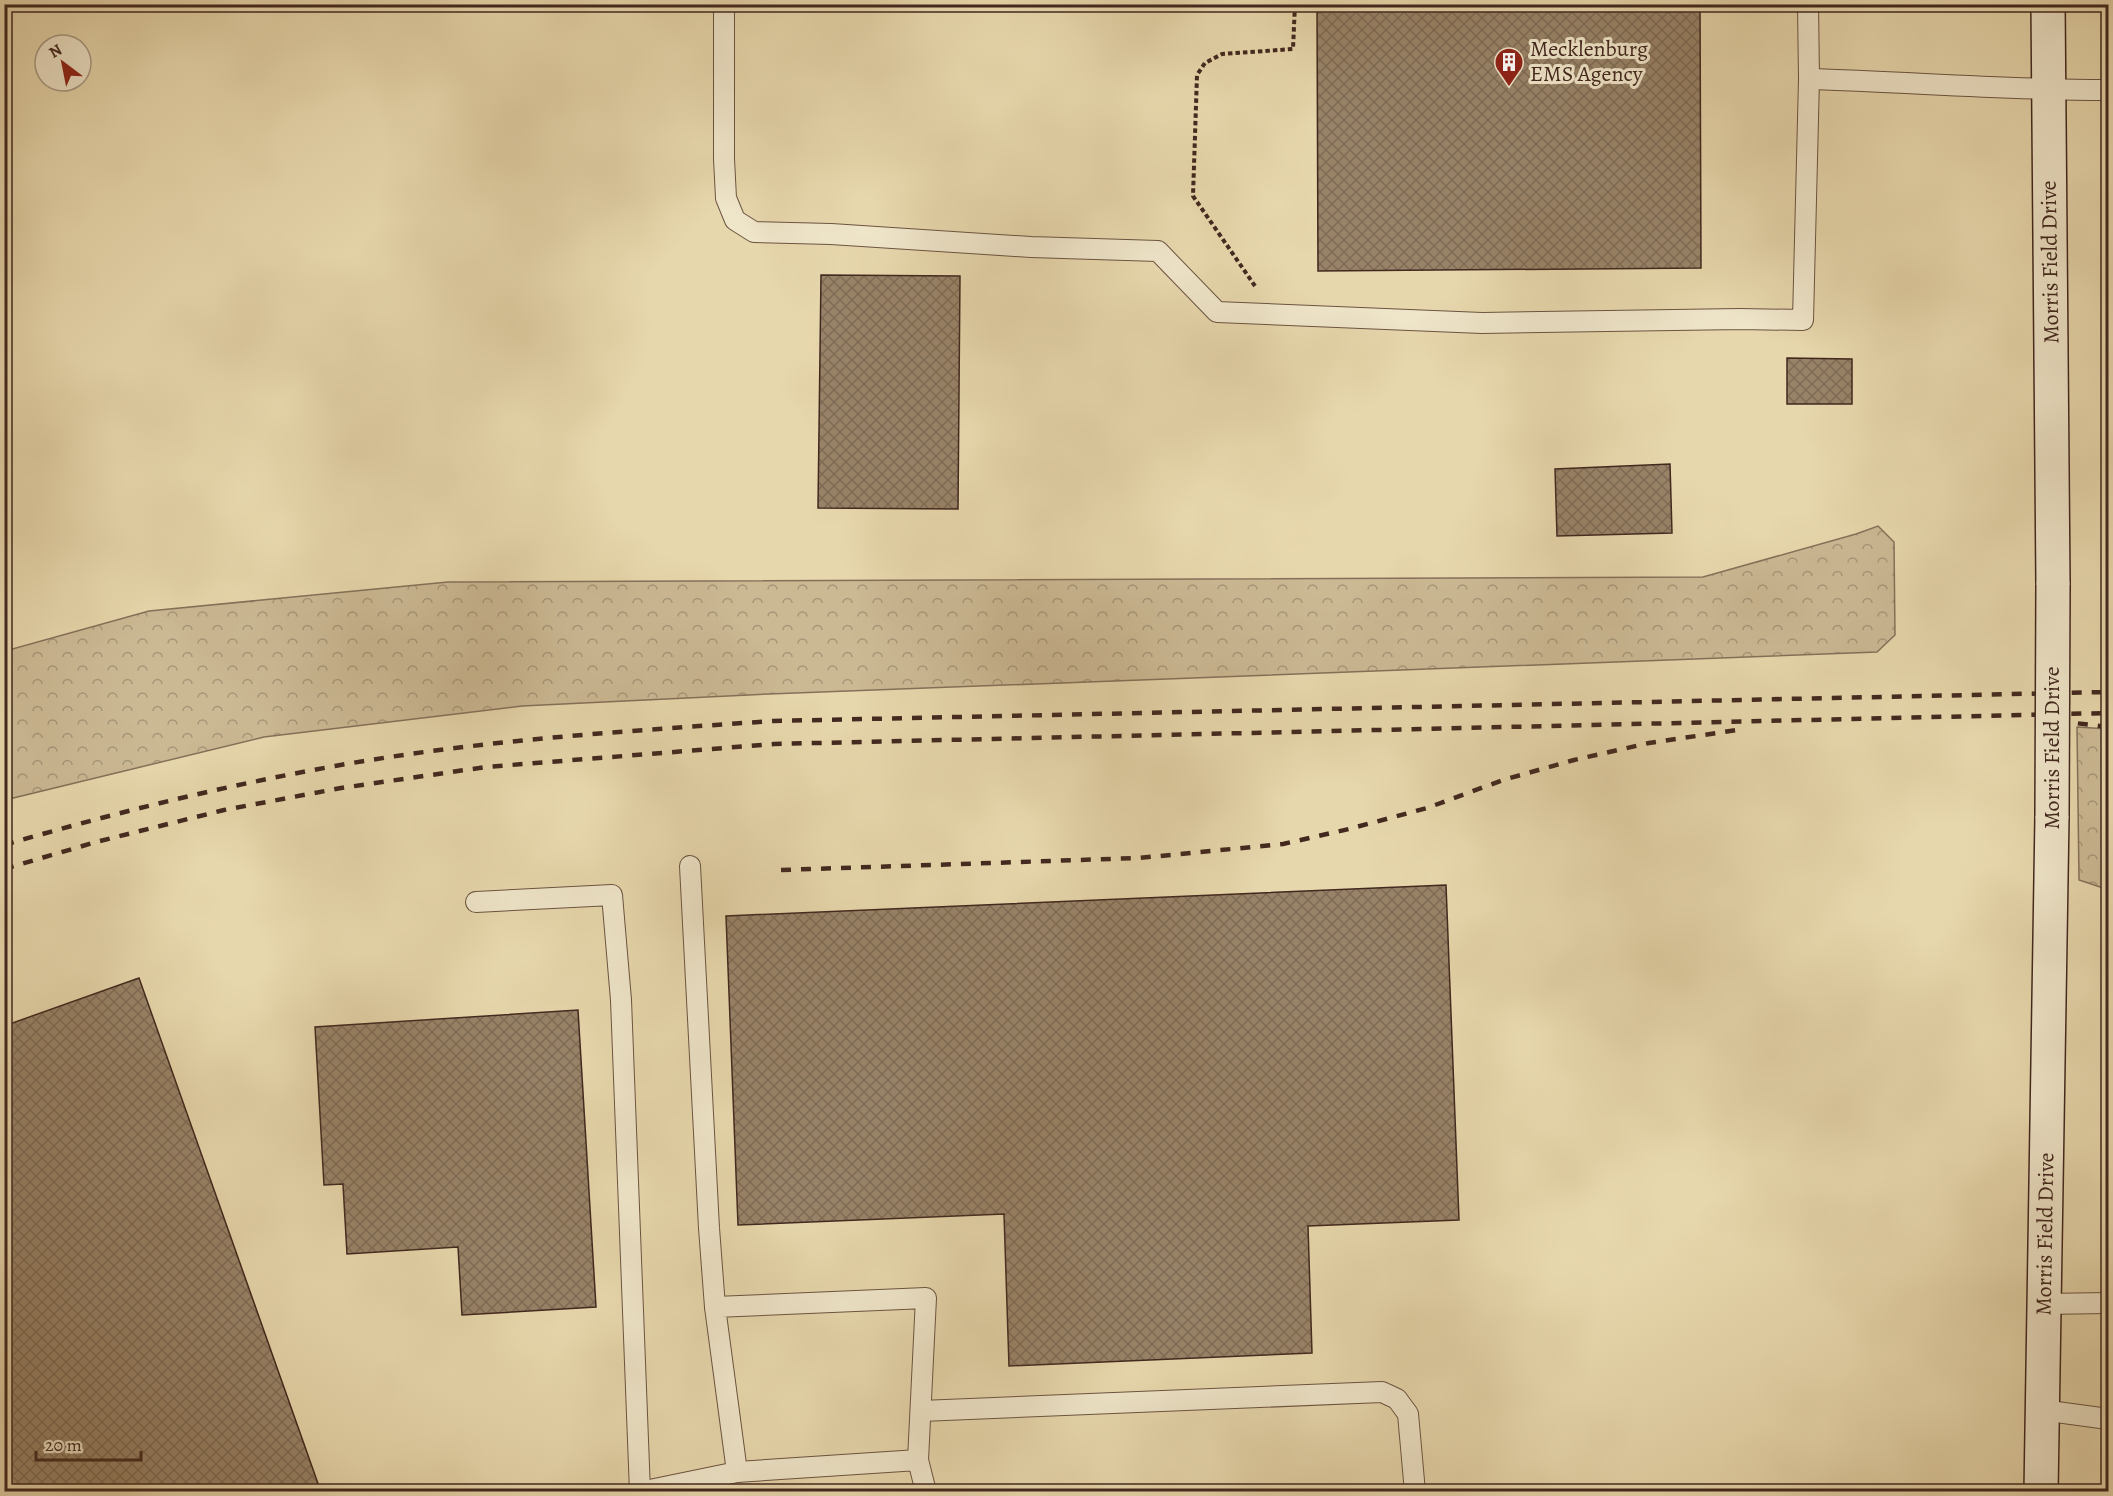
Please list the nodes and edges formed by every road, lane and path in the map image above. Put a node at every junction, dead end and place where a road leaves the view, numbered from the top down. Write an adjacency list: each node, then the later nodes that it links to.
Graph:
1 (724, 4): 5 (lane)
2 (1295, 4): 8 (path)
3 (1808, 4): 5 (lane)
4 (2048, 4): 6 (street, Morris Field Drive)
5 (1809, 79): 6 (lane)
6 (2048, 90): 7 (lane); 12 (street, Morris Field Drive, bridge)
7 (2109, 90)
8 (1258, 291)
9 (690, 866): 13 (lane)
10 (476, 902): 19 (lane)
11 (2109, 1303): 12 (lane)
12 (2044, 1304): 15 (street, Morris Field Drive)
13 (716, 1307): 14 (lane); 18 (lane)
14 (921, 1410): 17 (lane); 21 (lane)
15 (2042, 1410): 16 (lane); 22 (street, Morris Field Drive)
16 (2109, 1419)
17 (918, 1460): 18 (lane); 20 (lane)
18 (737, 1472): 19 (lane)
19 (640, 1491)
20 (926, 1491)
21 (1415, 1491)
22 (2041, 1491)

